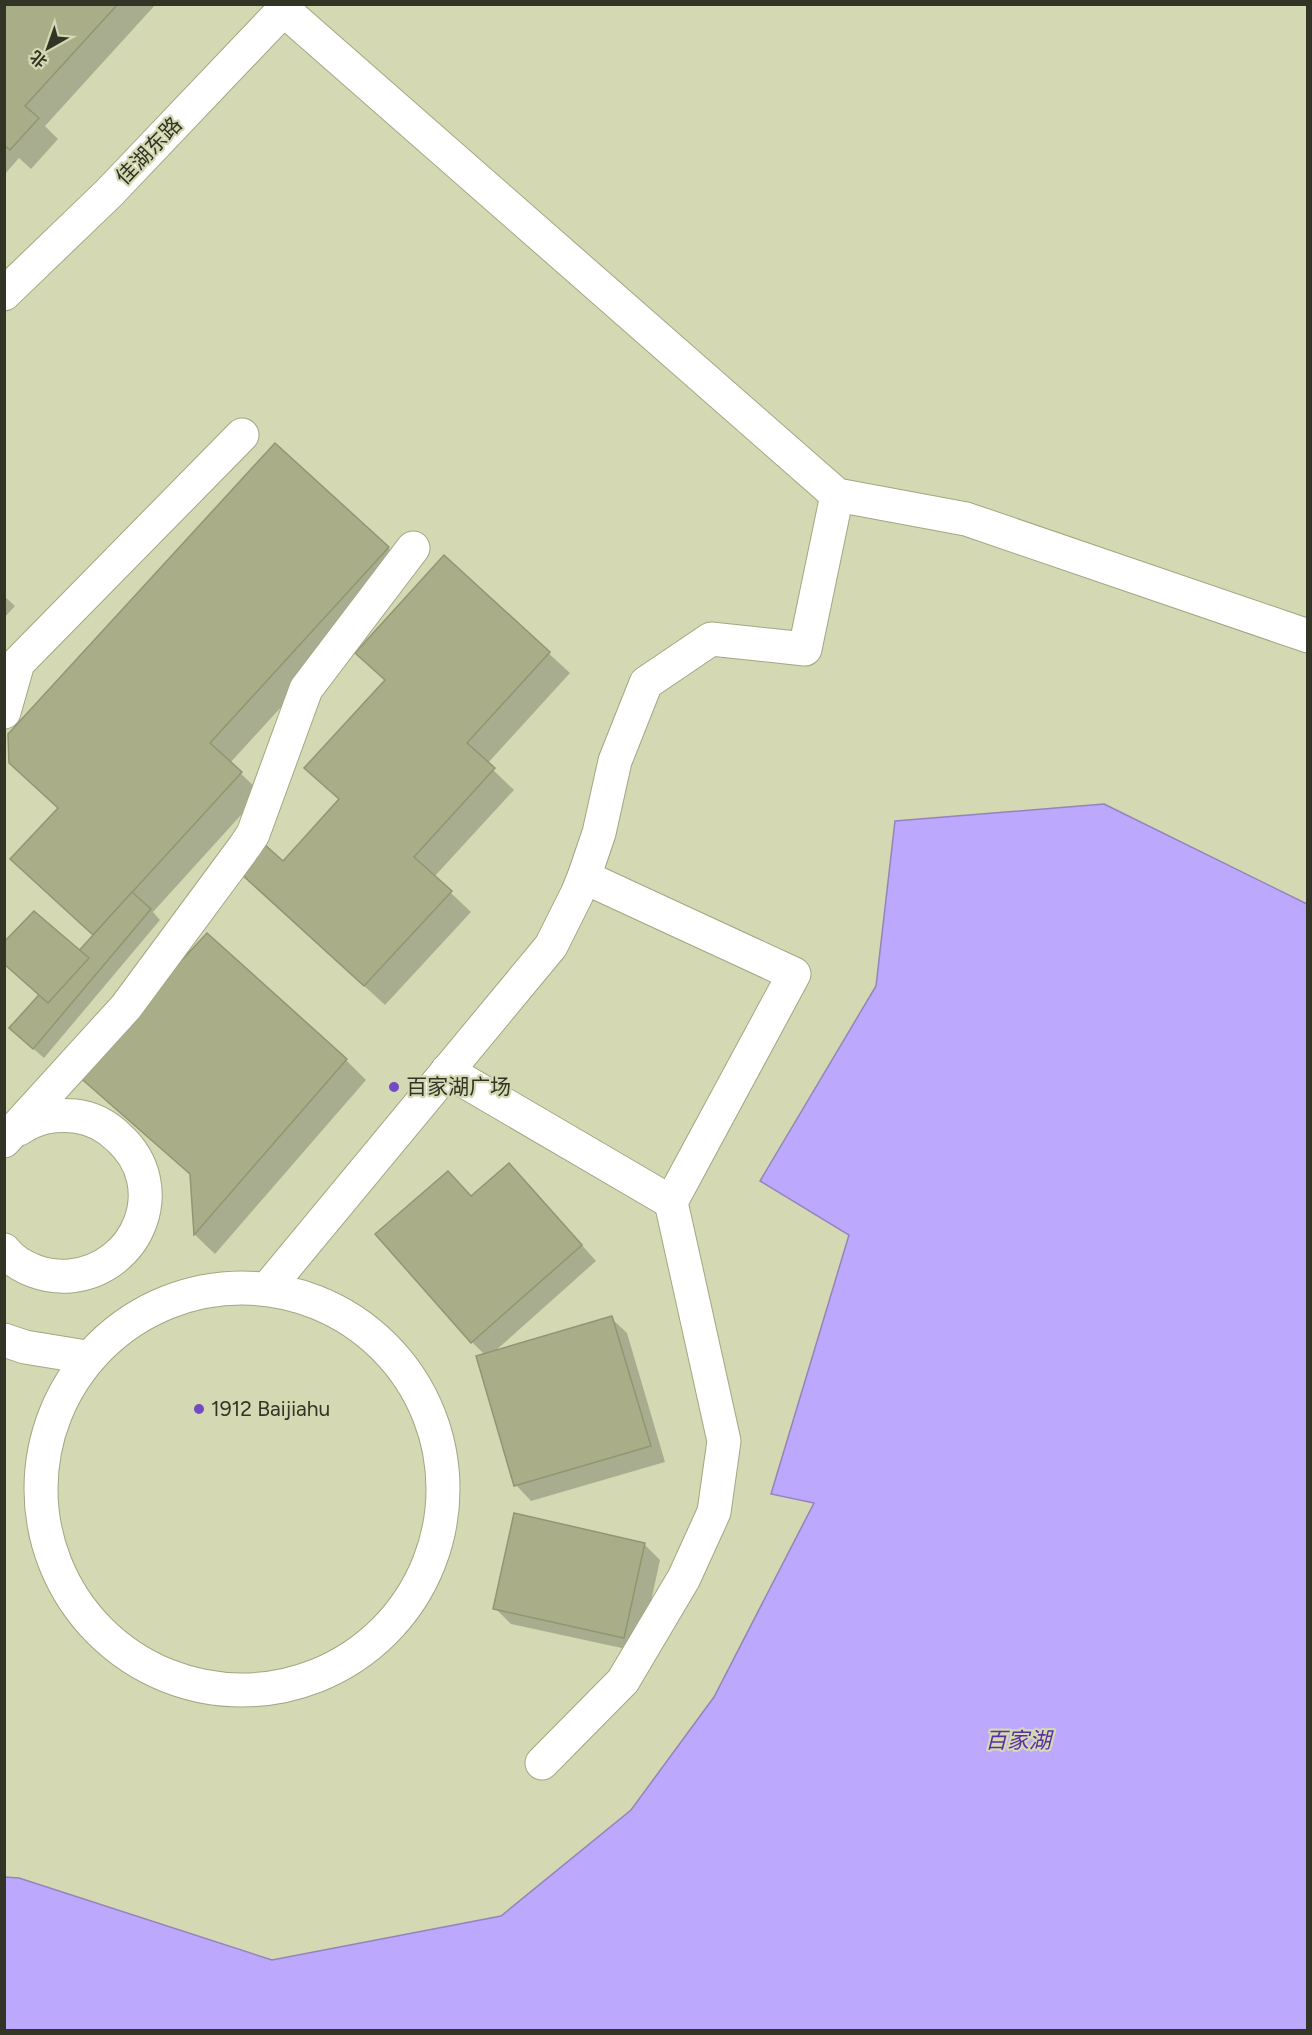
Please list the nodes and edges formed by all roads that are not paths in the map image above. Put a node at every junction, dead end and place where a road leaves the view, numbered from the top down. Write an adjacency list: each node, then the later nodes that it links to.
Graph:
1 (286, 7): 2 (street, 佳湖东路); 4 (street)
2 (4, 294)
3 (242, 435): 7 (street)
4 (837, 495): 6 (street); 8 (street)
5 (413, 548): 10 (street)
6 (1308, 636)
7 (4, 712)
8 (584, 877): 9 (street); 11 (street)
9 (447, 1071): 11 (street); 13 (street)
10 (6, 1139): 12 (street)
11 (671, 1203): 16 (street)
12 (4, 1250)
13 (267, 1289): 15 (street); 15 (street)
14 (4, 1340): 15 (street)
15 (86, 1358)
16 (542, 1763)

